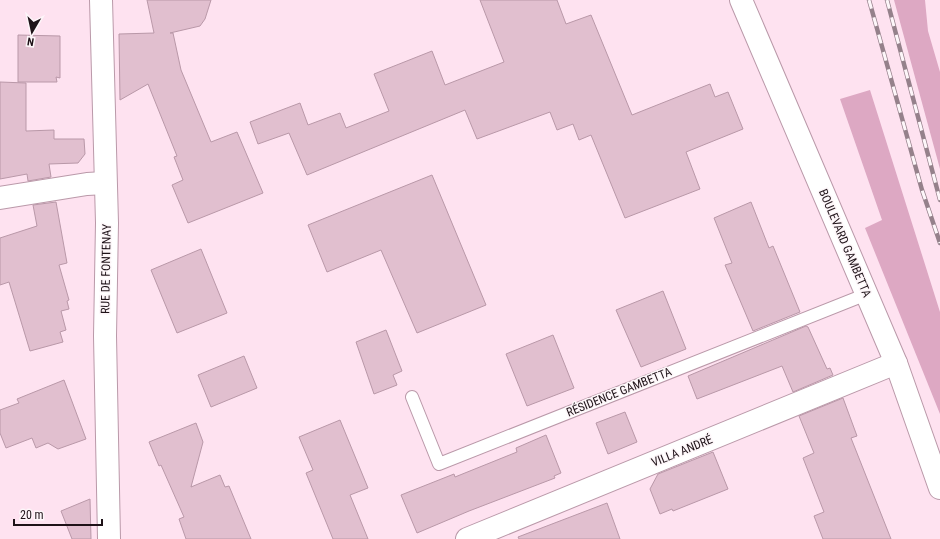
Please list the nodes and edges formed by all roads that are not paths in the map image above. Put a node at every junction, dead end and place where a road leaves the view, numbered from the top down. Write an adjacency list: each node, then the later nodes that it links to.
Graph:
1 (101, 0): 3 (street, RUE DE FONTENAY)
2 (741, 0): 5 (street, BOULEVARD GAMBETTA)
3 (105, 183): 4 (street); 9 (street, RUE DE FONTENAY)
4 (0, 198)
5 (866, 294): 6 (street, BOULEVARD GAMBETTA); 7 (lane, RÉSIDENCE GAMBETTA)
6 (896, 363): 8 (street, BOULEVARD GAMBETTA); 10 (street, VILLA ANDRÉ)
7 (412, 397)
8 (940, 488)
9 (109, 539)
10 (467, 539)

